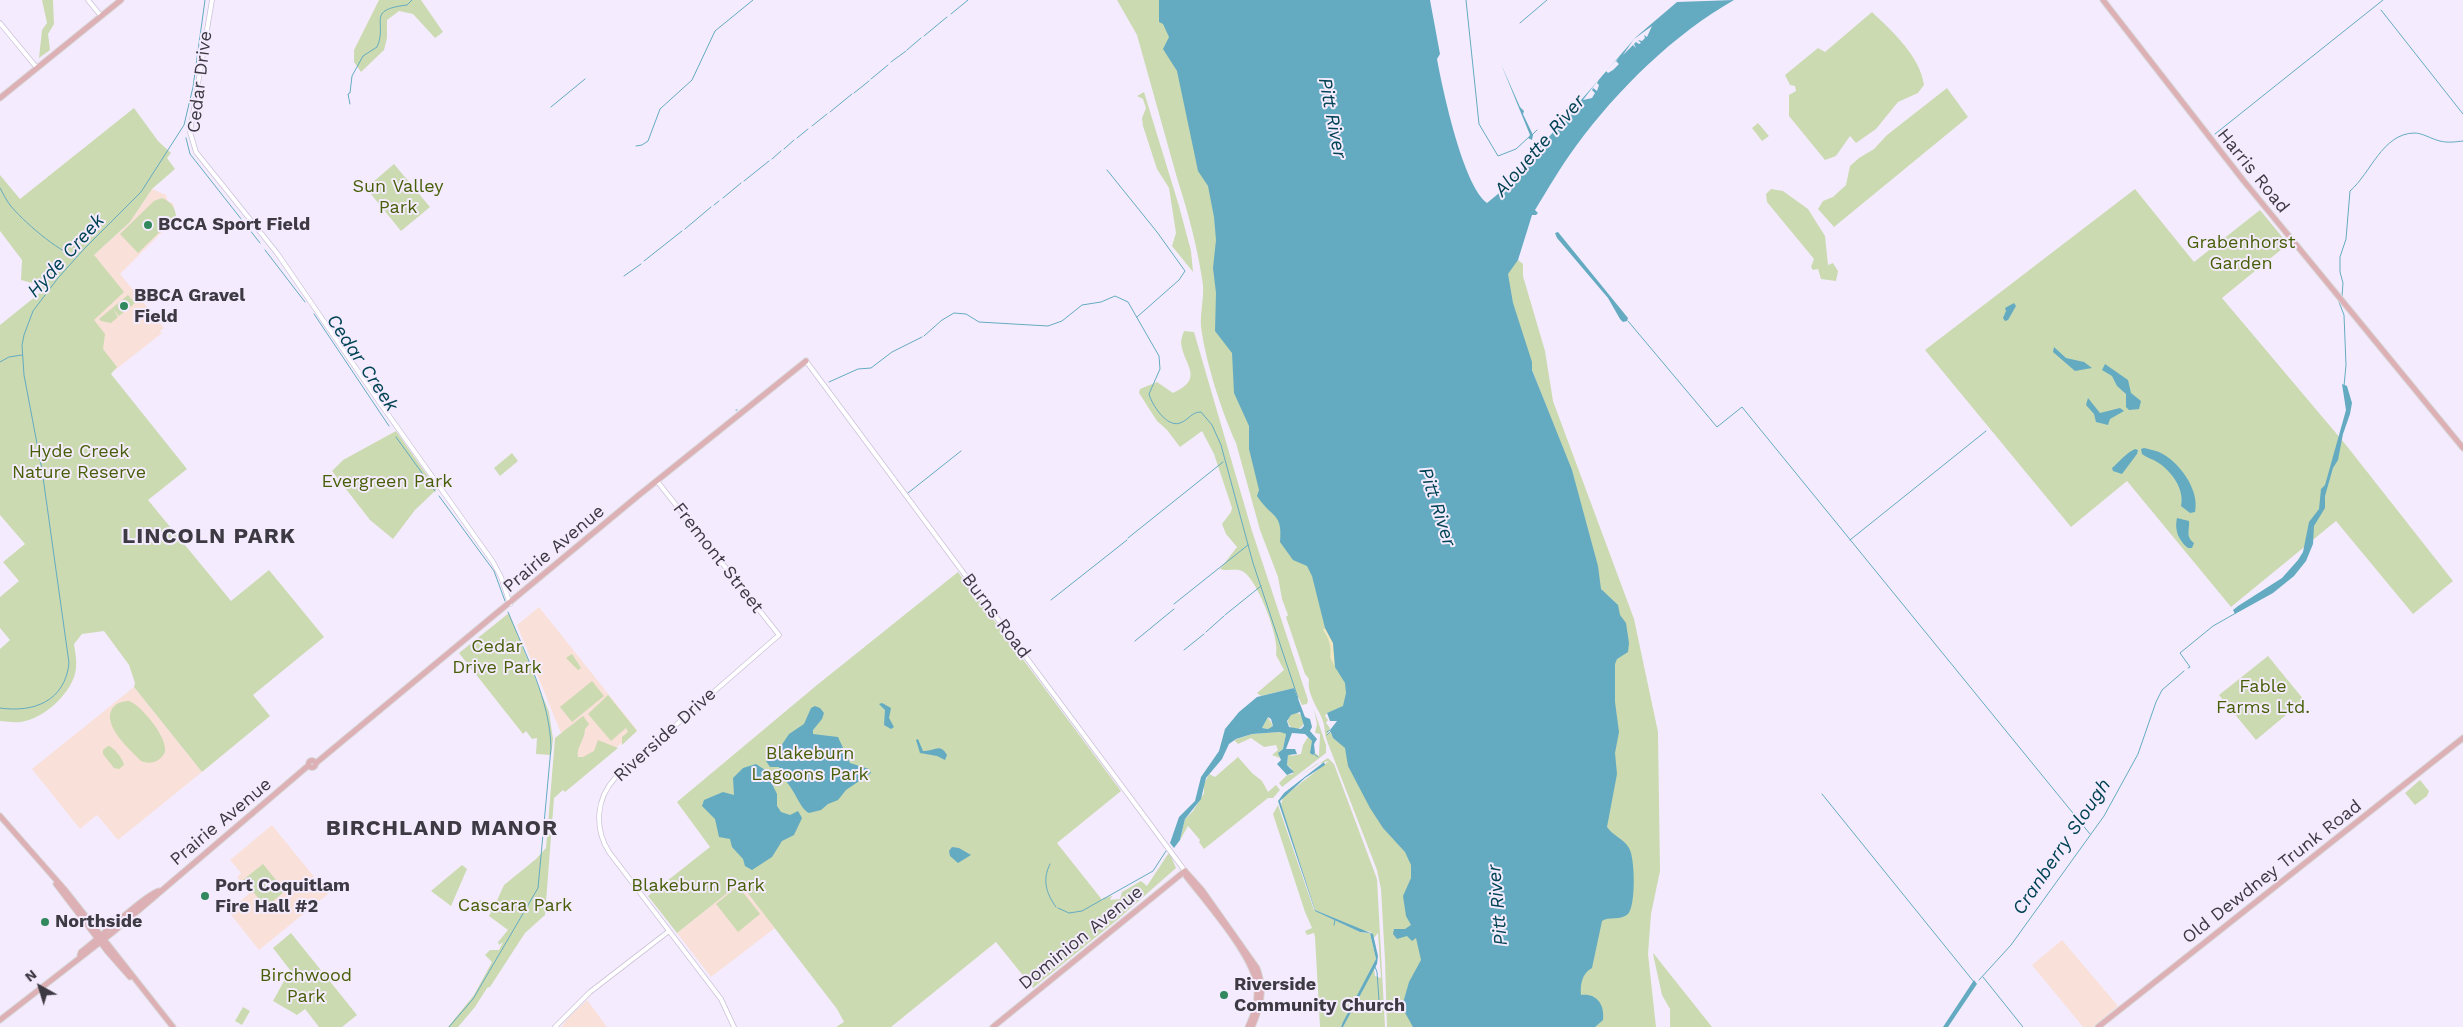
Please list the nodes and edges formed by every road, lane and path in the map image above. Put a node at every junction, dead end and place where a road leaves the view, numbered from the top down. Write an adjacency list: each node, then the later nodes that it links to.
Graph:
1 (88, 0): 5 (street)
2 (120, 0): 5 (main road)
3 (212, 0): 12 (street, Cedar Drive)
4 (2103, 0): 10 (main road, Harris Road)
5 (102, 16): 7 (main road)
6 (0, 23): 7 (street)
7 (37, 68): 8 (main road)
8 (0, 98)
9 (806, 361): 11 (main road, Prairie Avenue); 16 (street, Burns Road)
10 (2463, 448)
11 (657, 481): 12 (main road, Prairie Avenue); 13 (street, Fremont Street)
12 (510, 604): 17 (main road, Prairie Avenue)
13 (779, 635): 18 (street, Riverside Drive)
14 (2463, 738): 30 (main road, Old Dewdney Trunk Road)
15 (0, 816): 20 (main road)
16 (1185, 871): 27 (main road, Dominion Avenue); 28 (main road); 29 (main road)
17 (159, 891): 19 (main road, Prairie Avenue); 20 (main road, Prairie Avenue)
18 (669, 931): 25 (street); 26 (street, Riverside Drive)
19 (112, 933): 20 (main road, Prairie Avenue); 21 (main road)
20 (100, 939): 21 (main road); 22 (main road); 23 (main road, Prairie Avenue)
21 (110, 946): 22 (main road)
22 (143, 990): 24 (main road)
23 (0, 1020)
24 (173, 1027)
25 (555, 1027)
26 (734, 1027)
27 (993, 1027)
28 (1248, 1027)
29 (1252, 1027)
30 (2098, 1027)

